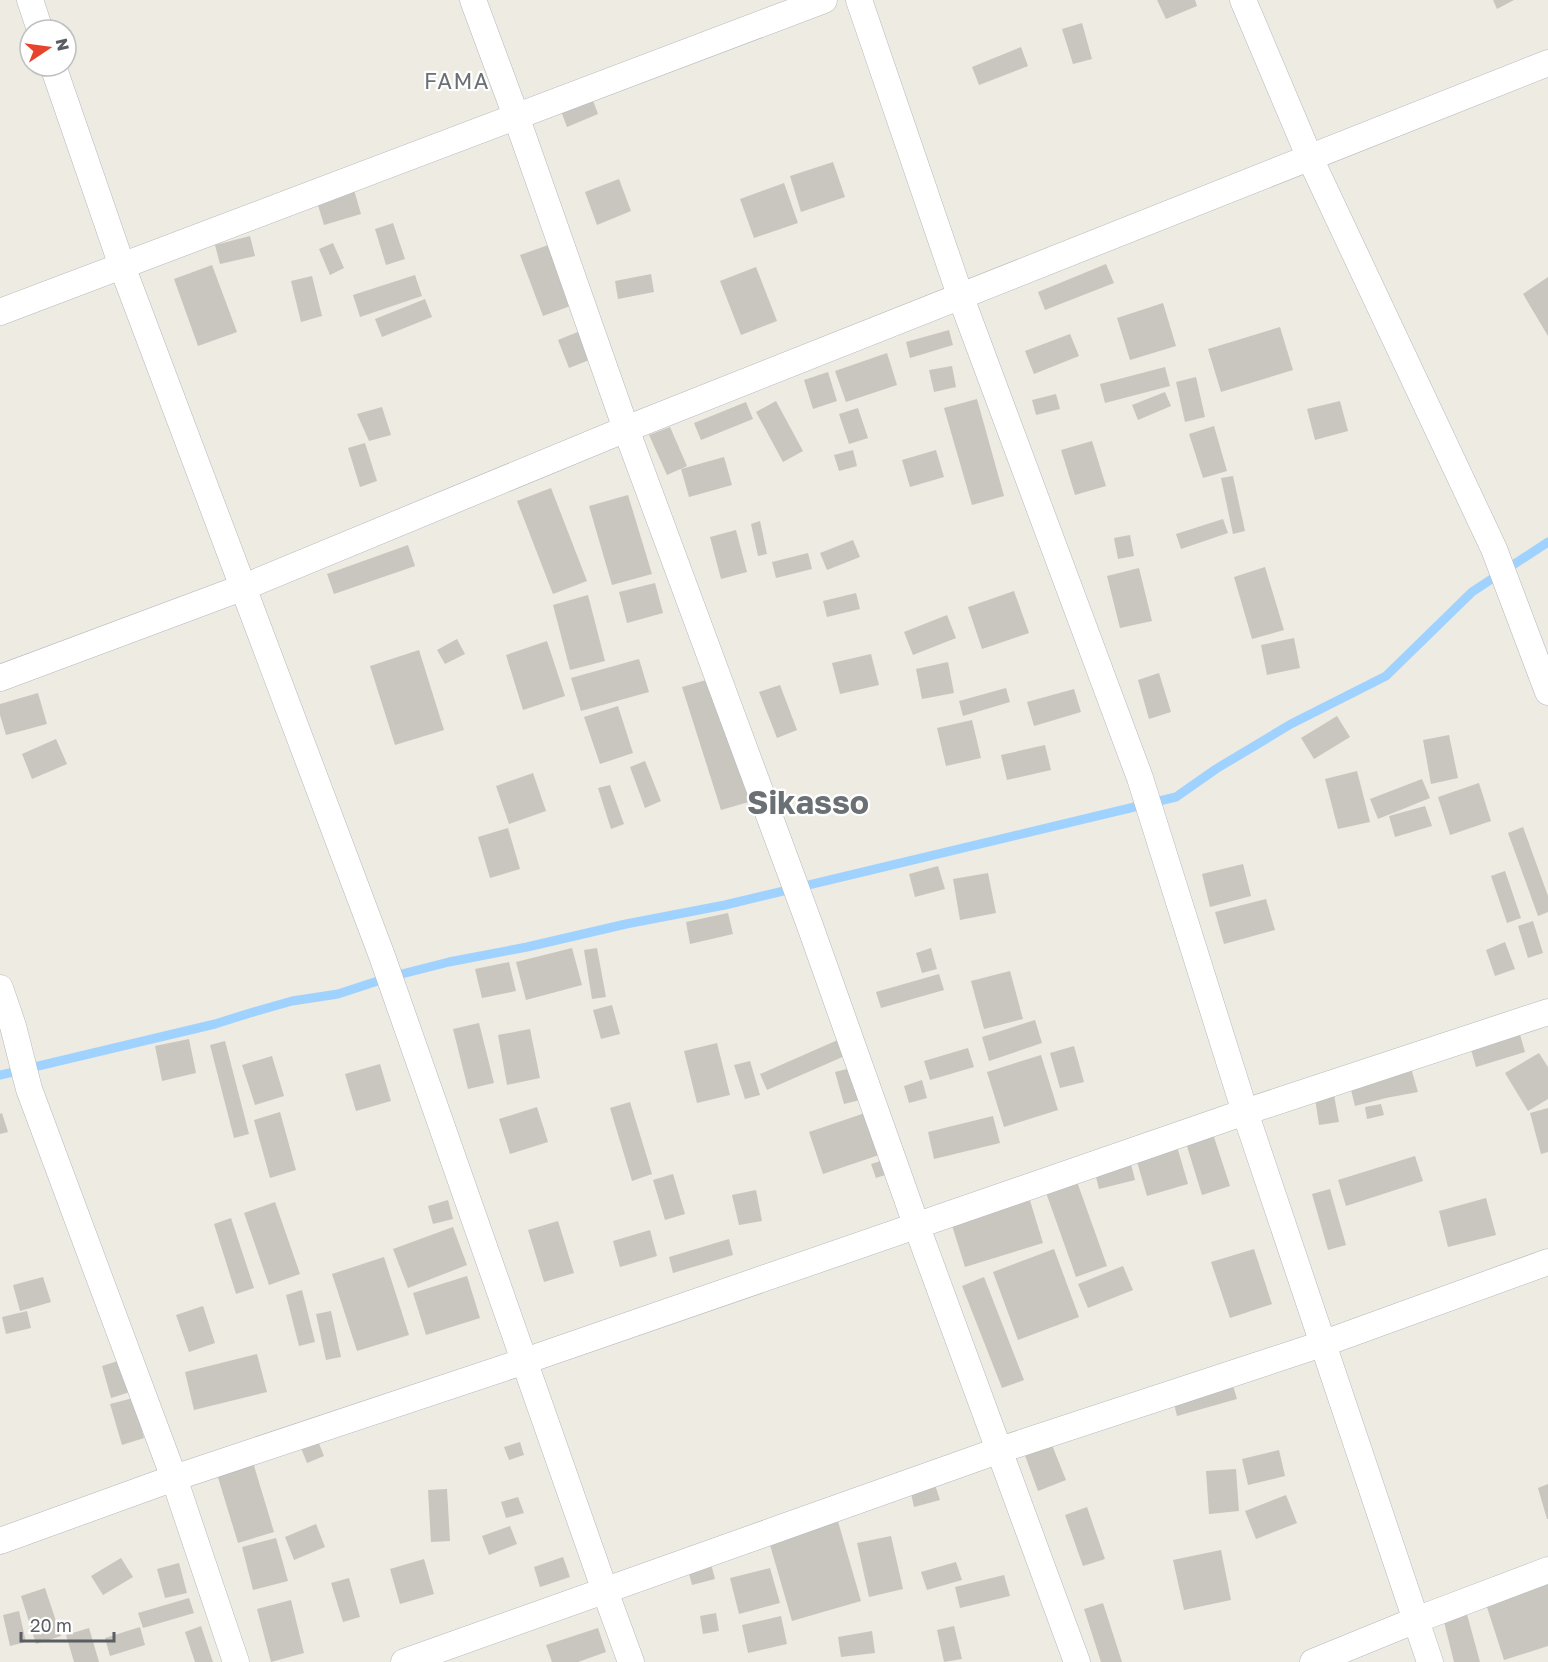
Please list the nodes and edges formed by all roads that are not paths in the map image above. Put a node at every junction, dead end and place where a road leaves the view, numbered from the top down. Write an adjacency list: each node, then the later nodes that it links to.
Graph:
1 (30, 0): 6 (street)
2 (473, 0): 9 (street)
3 (824, 0): 9 (street)
4 (859, 0): 12 (street)
5 (1243, 0): 10 (street)
6 (36, 18)
7 (1548, 63): 10 (street)
8 (57, 78): 11 (street)
9 (516, 116): 11 (street); 14 (street)
10 (1309, 156): 12 (street); 17 (street)
11 (122, 266): 13 (street); 15 (street)
12 (960, 295): 14 (street); 20 (street)
13 (0, 312)
14 (626, 429): 15 (street); 21 (street)
15 (244, 587): 16 (street); 24 (street)
16 (0, 678)
17 (1548, 692)
18 (0, 988): 26 (street)
19 (1548, 1012): 20 (street)
20 (1245, 1112): 21 (street); 23 (street)
21 (917, 1227): 24 (street); 25 (street)
22 (1548, 1262): 23 (street)
23 (1322, 1344): 25 (street); 30 (street)
24 (525, 1361): 26 (street); 29 (street)
25 (1000, 1450): 29 (street); 34 (street)
26 (174, 1478): 27 (street); 31 (street)
27 (0, 1541)
28 (1548, 1570): 30 (street)
29 (605, 1591): 32 (street); 33 (street)
30 (1416, 1620): 35 (street); 36 (street)
31 (236, 1662)
32 (404, 1662)
33 (631, 1662)
34 (1077, 1662)
35 (1314, 1662)
36 (1430, 1662)

